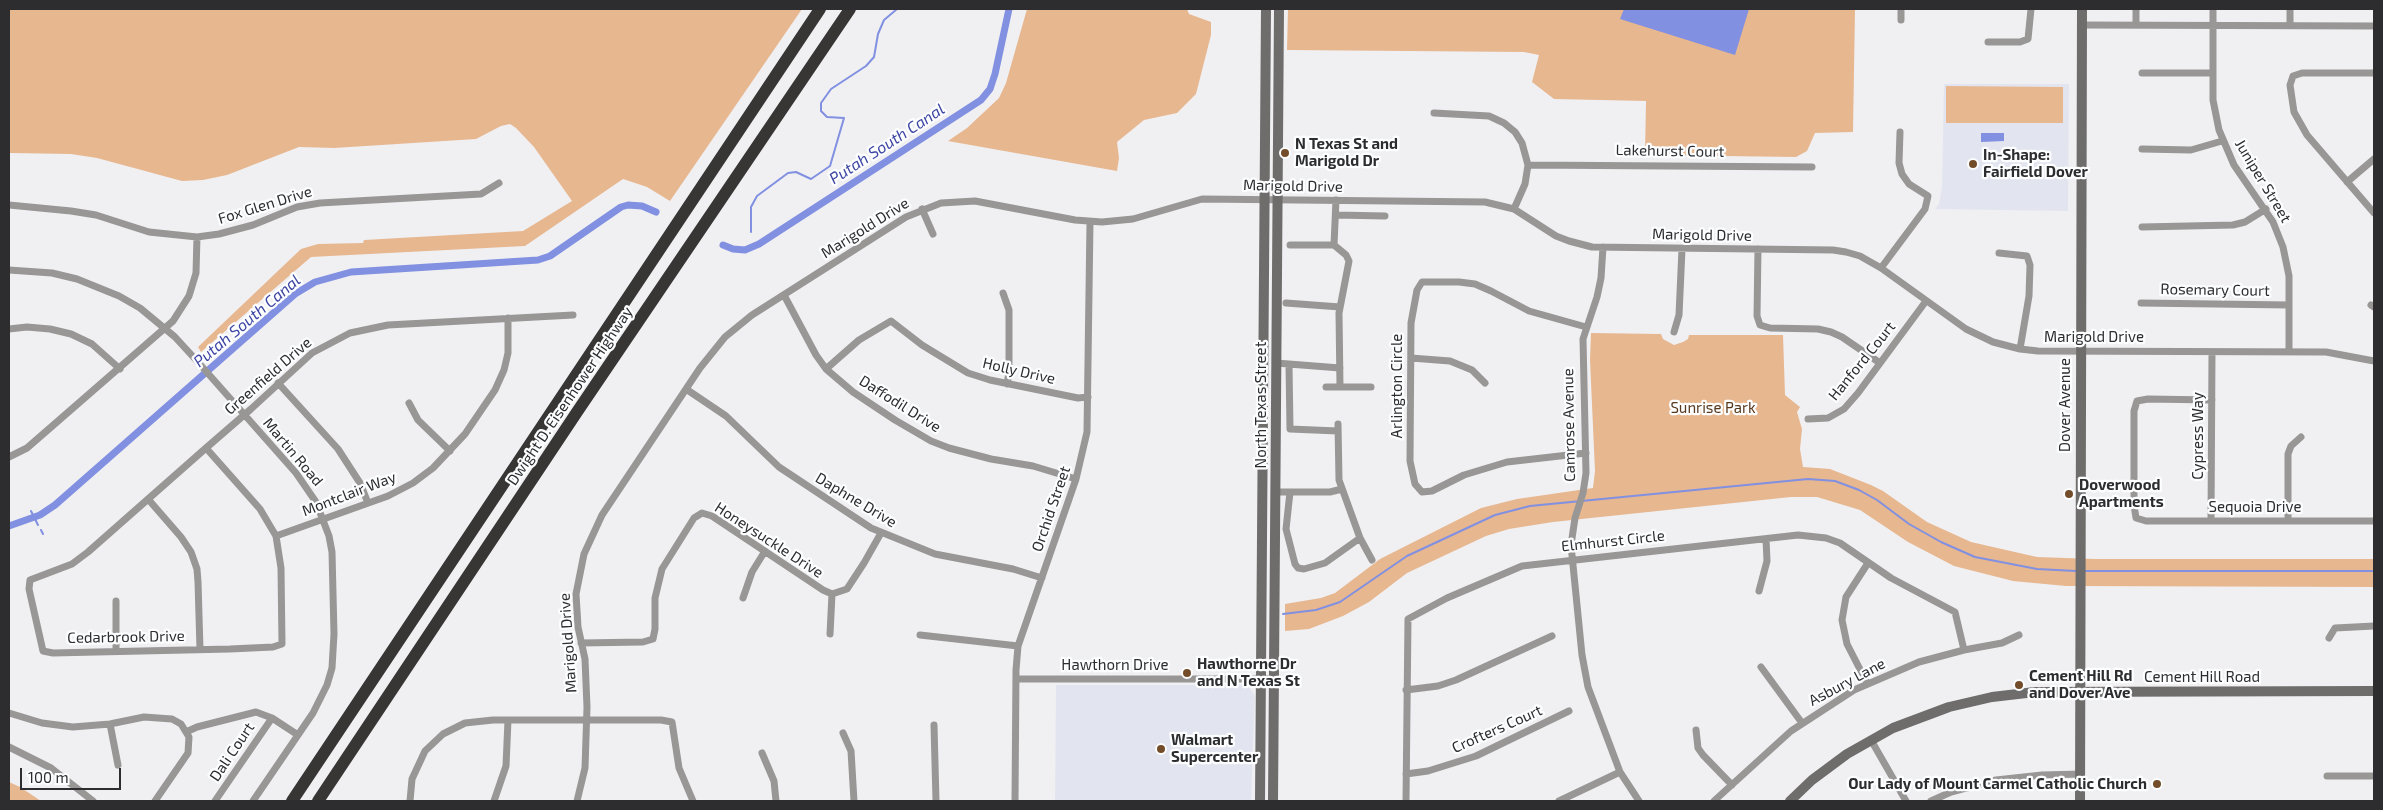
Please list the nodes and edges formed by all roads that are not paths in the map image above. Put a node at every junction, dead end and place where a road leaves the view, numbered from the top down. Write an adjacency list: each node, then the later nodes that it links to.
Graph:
1 (820, 9): 163 (highway, Dwight D. Eisenhower Highway)
2 (850, 9): 164 (highway, Dwight D. Eisenhower Highway)
3 (1266, 9): 30 (main road, North Texas Street)
4 (1279, 9): 31 (main road, North Texas Street)
5 (1901, 9): 11 (street)
6 (2031, 9): 17 (street)
7 (2082, 9): 12 (main road, Dover Avenue)
8 (2136, 9): 13 (street)
9 (2213, 9): 14 (street, Juniper Street)
10 (2290, 9): 15 (street)
11 (1901, 20)
12 (2082, 25): 13 (street); 66 (main road, Dover Avenue)
13 (2136, 25): 14 (street)
14 (2213, 25): 15 (street); 19 (street, Juniper Street)
15 (2290, 25): 16 (street)
16 (2374, 26)
17 (1988, 42)
18 (2142, 73): 19 (street)
19 (2213, 73): 23 (street, Juniper Street)
20 (2374, 73): 28 (street)
21 (1434, 113): 26 (street)
22 (1900, 132): 50 (street)
23 (2222, 141): 24 (street); 36 (street, Juniper Street)
24 (2142, 150)
25 (2374, 159): 28 (street)
26 (1528, 165): 27 (street, Lakehurst Court); 35 (street)
27 (1812, 166)
28 (2347, 182): 37 (street)
29 (499, 184): 43 (street, Fox Glen Drive)
30 (1264, 199): 31 (street, Marigold Drive); 40 (street, Marigold Drive); 131 (main road, North Texas Street)
31 (1277, 199): 32 (street, Marigold Drive); 71 (main road, North Texas Street)
32 (1336, 200): 35 (street, Marigold Drive); 38 (street)
33 (9, 205): 43 (street, Fox Glen Drive)
34 (922, 209): 40 (street, Marigold Drive); 42 (street); 53 (street, Marigold Drive)
35 (1514, 209): 46 (street, Marigold Drive)
36 (2266, 209): 41 (street); 57 (street, Juniper Street)
37 (2374, 212)
38 (1336, 215): 39 (street); 45 (street)
39 (1385, 216)
40 (1090, 222): 84 (street, Orchid Street)
41 (2142, 226)
42 (934, 234)
43 (197, 237): 62 (street)
44 (1290, 245): 45 (street)
45 (1334, 245): 58 (street)
46 (1603, 247): 47 (street, Marigold Drive); 61 (street, Camrose Avenue)
47 (1682, 249): 48 (street, Marigold Drive); 64 (street)
48 (1758, 249): 50 (street, Marigold Drive); 72 (street)
49 (1999, 253): 65 (street)
50 (1881, 268): 54 (street, Marigold Drive)
51 (9, 270): 62 (street, Martin Road)
52 (1003, 293): 79 (street)
53 (784, 295): 76 (street, Daffodil Drive); 83 (street, Marigold Drive)
54 (1926, 301): 65 (street, Marigold Drive); 72 (street, Hanford Court)
55 (1286, 303): 58 (street)
56 (2141, 303): 57 (street, Rosemary Court)
57 (2289, 305): 68 (street, Juniper Street)
58 (1340, 307): 74 (street)
59 (572, 315): 60 (street, Greenfield Drive)
60 (508, 318): 77 (street, Greenfield Drive); 91 (street, Montclair Way)
61 (1586, 326): 69 (street, Arlington Circle); 92 (street, Camrose Avenue)
62 (165, 328): 75 (street); 87 (street, Martin Road)
63 (9, 329): 75 (street)
64 (1674, 332)
65 (2020, 349): 66 (street, Marigold Drive)
66 (2081, 351): 67 (street, Marigold Drive); 136 (main road, Dover Avenue)
67 (2212, 352): 68 (street, Marigold Drive); 85 (street, Cypress Way)
68 (2288, 352): 70 (street, Marigold Drive)
69 (1410, 358): 78 (street); 92 (street, Arlington Circle)
70 (2374, 361)
71 (1276, 363): 73 (street); 96 (main road, North Texas Street)
72 (1880, 363): 88 (street, Hanford Court)
73 (1289, 365): 74 (street); 95 (street)
74 (1340, 368): 81 (street)
75 (120, 369): 93 (street)
76 (826, 369): 79 (street, Holly Drive); 94 (street, Daffodil Drive)
77 (278, 383): 87 (street, Greenfield Drive); 99 (street)
78 (1485, 383)
79 (1007, 384): 84 (street, Holly Drive)
80 (1326, 387): 81 (street)
81 (1340, 387): 82 (street)
82 (1371, 387)
83 (686, 389): 104 (street, Daphne Drive); 124 (street, Marigold Drive)
84 (1088, 397): 94 (street, Orchid Street)
85 (2212, 400): 101 (street, Cypress Way); 101 (street, Sequoia Drive)
86 (409, 403): 91 (street)
87 (244, 415): 90 (street, Greenfield Drive); 100 (street, Martin Road)
88 (1808, 418)
89 (2301, 437): 102 (street)
90 (206, 448): 98 (street, Greenfield Drive); 105 (street)
91 (450, 451): 99 (street, Montclair Way)
92 (1586, 453): 109 (street, Camrose Avenue)
93 (9, 458)
94 (1076, 479): 112 (street, Orchid Street)
95 (1342, 489): 97 (street); 106 (street)
96 (1275, 492): 97 (street); 132 (main road, North Texas Street)
97 (1290, 492): 106 (street)
98 (148, 499): 113 (street, Greenfield Drive); 126 (street)
99 (368, 503): 100 (street, Montclair Way)
100 (324, 520): 105 (street, Montclair Way); 148 (street, Martin Road)
101 (2211, 520): 102 (street, Sequoia Drive)
102 (2288, 521): 103 (street, Sequoia Drive)
103 (2374, 521)
104 (881, 532): 112 (street, Daphne Drive); 115 (street, Honeysuckle Drive)
105 (276, 536): 126 (street, Cedarbrook Drive)
106 (1360, 538): 110 (street)
107 (1766, 539): 109 (street, Elmhurst Circle); 111 (street, Elmhurst Circle); 114 (street)
108 (765, 552): 115 (street, Honeysuckle Drive); 116 (street); 124 (street, Honeysuckle Drive)
109 (1572, 559): 134 (street, Elmhurst Circle); 153 (street, Camrose Avenue)
110 (1372, 560)
111 (1868, 563): 127 (street, Elmhurst Circle); 133 (street)
112 (1042, 578): 125 (street, Orchid Street)
113 (30, 580): 128 (street, Cedarbrook Drive)
114 (1759, 591)
115 (832, 594): 119 (street)
116 (743, 598)
117 (116, 601): 128 (street)
118 (2374, 626): 123 (street)
119 (830, 634)
120 (920, 635): 125 (street)
121 (2019, 635): 127 (street, Asbury Lane)
122 (1552, 636): 134 (street)
123 (2329, 638)
124 (581, 643): 141 (street, Marigold Drive)
125 (1018, 646): 130 (street, Orchid Street)
126 (200, 649): 128 (street, Cedarbrook Drive)
127 (1964, 650): 133 (street, Asbury Lane)
128 (116, 651)
129 (1761, 667): 142 (street)
130 (1016, 679): 131 (street, Hawthorn Drive); 172 (street, Orchid Street)
131 (1261, 679): 132 (street, Hawthorn Drive); 173 (main road, North Texas Street)
132 (1274, 679): 174 (main road, North Texas Street)
133 (1866, 683): 142 (street, Asbury Lane)
134 (1406, 690): 154 (street, Elmhurst Circle)
135 (2374, 691): 136 (main road, Cement Hill Road)
136 (2080, 692): 149 (main road, Cement Hill Road); 155 (main road, Dover Avenue)
137 (1569, 711): 154 (street, Crofters Court)
138 (9, 713): 143 (street)
139 (272, 718): 146 (street); 148 (street); 161 (street, Dali Court)
140 (508, 720): 141 (street); 165 (street); 166 (street)
141 (587, 720): 167 (street, Marigold Drive); 168 (street)
142 (1802, 723): 158 (street, Asbury Lane)
143 (110, 724): 146 (street); 152 (street)
144 (934, 725): 171 (street)
145 (1696, 730): 158 (street)
146 (186, 732): 160 (street)
147 (843, 733): 170 (street)
148 (298, 735): 162 (street, Martin Road)
149 (1871, 740): 179 (main road, Cement Hill Road); 180 (street)
150 (9, 747): 159 (street)
151 (762, 754): 169 (street)
152 (118, 765)
153 (1620, 772): 176 (street); 177 (street, Camrose Avenue)
154 (1406, 774): 175 (street, Elmhurst Circle)
155 (2080, 774): 181 (street); 182 (main road, Dover Avenue)
156 (2327, 776): 157 (street)
157 (2374, 776)
158 (1732, 785): 178 (street, Asbury Lane)
159 (93, 801)
160 (155, 801)
161 (216, 801)
162 (254, 801)
163 (292, 801)
164 (318, 801)
165 (410, 801)
166 (494, 801)
167 (578, 801)
168 (693, 801)
169 (776, 801)
170 (854, 801)
171 (936, 801)
172 (1015, 801)
173 (1260, 801)
174 (1273, 801)
175 (1406, 801)
176 (1559, 801)
177 (1639, 801)
178 (1714, 801)
179 (1790, 801)
180 (1906, 801)
181 (1931, 801)
182 (2080, 801)

